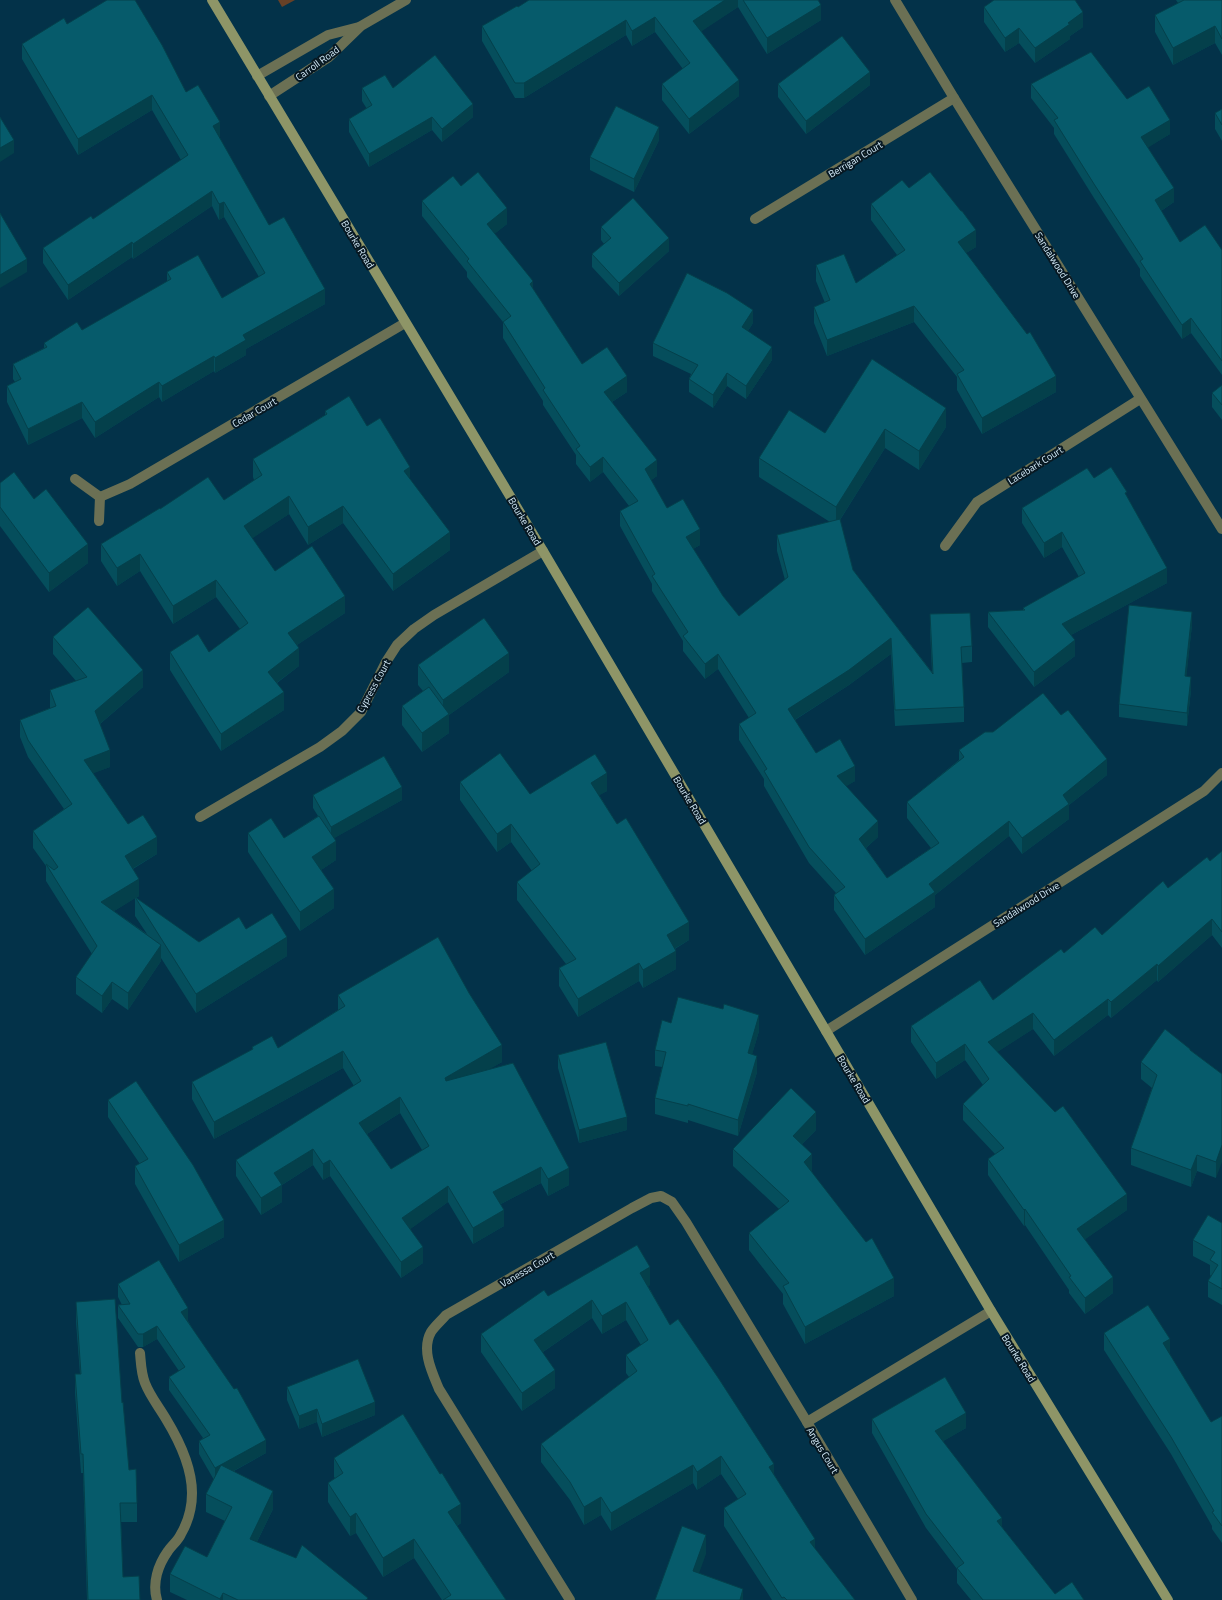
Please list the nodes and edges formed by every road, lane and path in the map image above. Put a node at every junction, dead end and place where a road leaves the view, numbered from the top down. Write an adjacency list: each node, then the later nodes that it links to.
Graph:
1 (212, 0): 5 (main road, Bourke Road)
2 (406, 0): 4 (street, Carroll Road)
3 (896, 0): 7 (street, Sandalwood Drive)
4 (361, 26): 5 (street, Carroll Road); 6 (street, Carroll Road)
5 (257, 76): 6 (main road, Bourke Road)
6 (269, 96): 9 (main road, Bourke Road)
7 (954, 98): 8 (street, Berrigan Court); 10 (street, Sandalwood Drive)
8 (755, 219)
9 (405, 323): 12 (street, Cedar Court); 16 (main road, Bourke Road)
10 (1140, 399): 14 (street, Sandalwood Drive); 15 (street, Lacebark Court)
11 (75, 479): 12 (street)
12 (100, 497): 13 (street)
13 (99, 521)
14 (1222, 528)
15 (945, 546)
16 (543, 551): 18 (street, Cypress Court); 19 (main road, Bourke Road)
17 (1222, 773): 19 (street, Sandalwood Drive)
18 (200, 817)
19 (826, 1031): 20 (main road, Bourke Road)
20 (991, 1311): 22 (street, Angus Court); 26 (main road, Bourke Road)
21 (140, 1353): 23 (street)
22 (807, 1422): 24 (street, Vanessa Court); 25 (street, Angus Court)
23 (157, 1600)
24 (570, 1600)
25 (912, 1600)
26 (1168, 1600)

